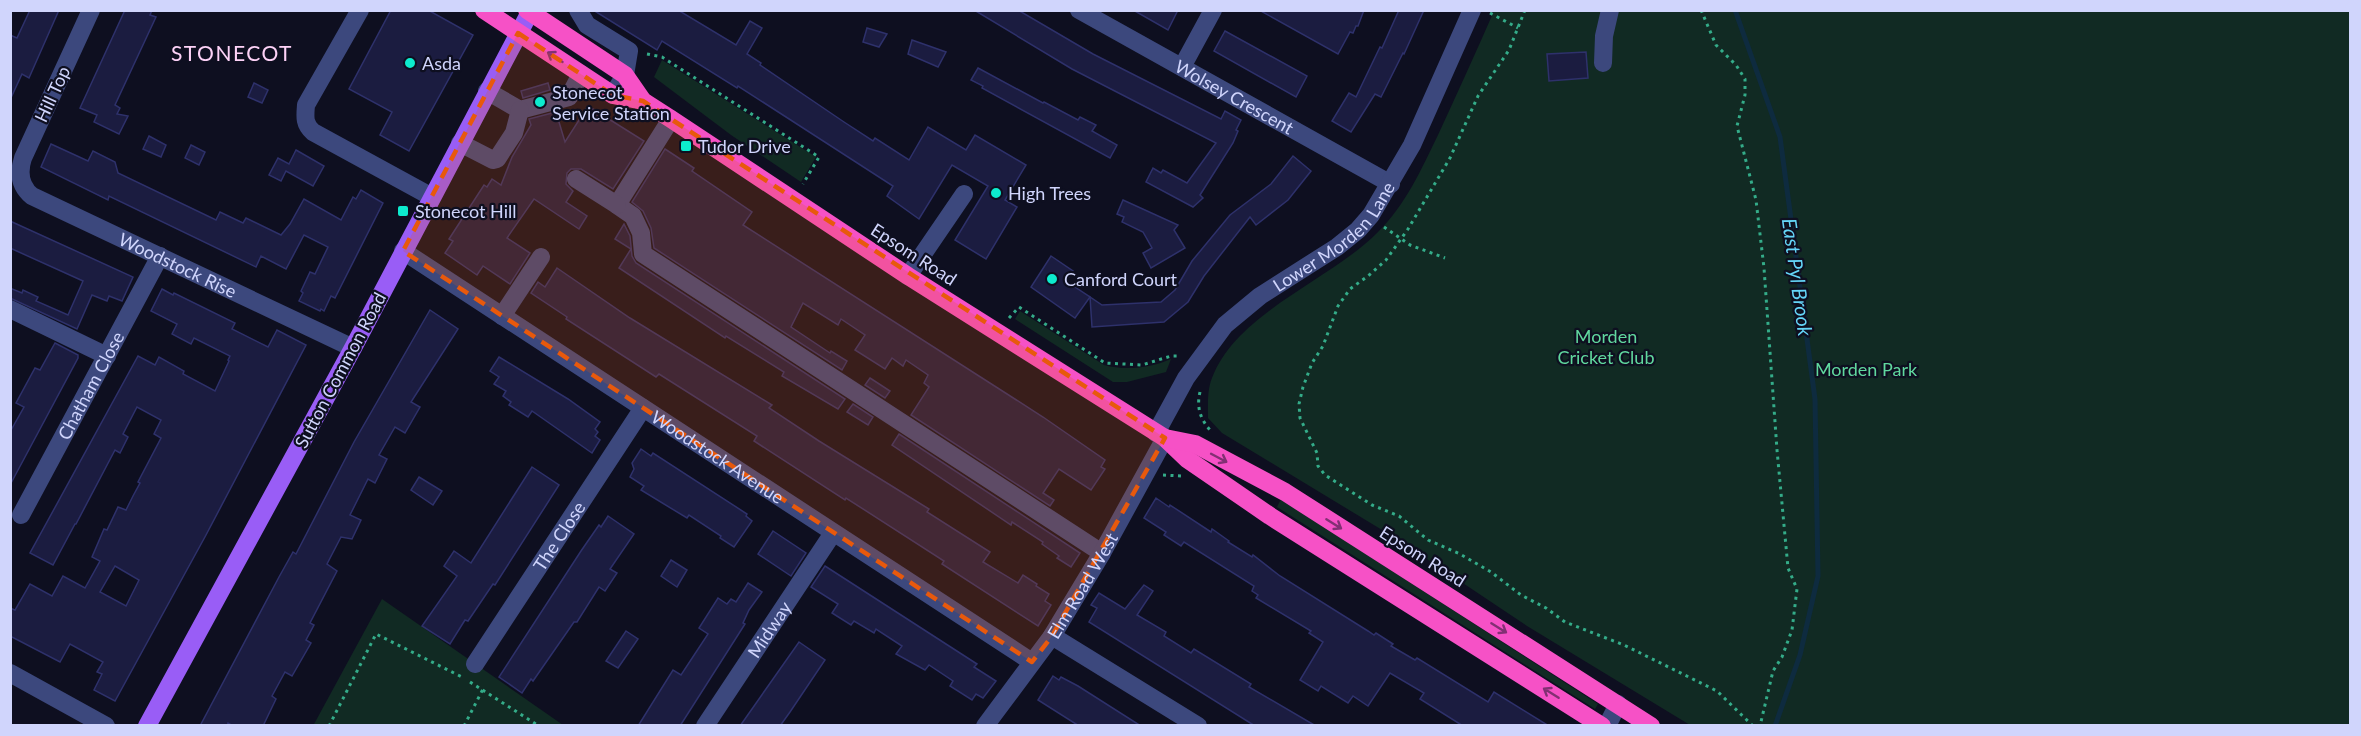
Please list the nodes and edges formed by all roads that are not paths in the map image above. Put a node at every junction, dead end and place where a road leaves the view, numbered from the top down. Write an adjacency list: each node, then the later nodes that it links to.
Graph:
1 (91, 10): 22 (street, Hill Top)
2 (360, 10): 25 (street)
3 (484, 10): 10 (highway)
4 (578, 10): 14 (street)
5 (1079, 10): 12 (street, Wolsey Crescent)
6 (1213, 10): 12 (street)
7 (1472, 10): 23 (street, Lower Morden Lane)
8 (1610, 10): 11 (street)
9 (530, 11): 10 (main road, Sutton Common Road); 14 (highway, Epsom Road)
10 (518, 33): 13 (highway, Epsom Road, one-way to 10); 15 (main road, Sutton Common Road)
11 (1603, 63)
12 (1182, 67): 23 (street, Wolsey Crescent)
13 (582, 74): 16 (highway, Epsom Road); 18 (street)
14 (625, 75): 16 (street); 17 (highway, Epsom Road)
15 (487, 92): 18 (street); 20 (main road, Sutton Common Road)
16 (613, 94): 17 (highway, Epsom Road)
17 (643, 101): 19 (highway, Epsom Road)
18 (520, 110): 20 (street)
19 (671, 119): 26 (street); 30 (highway, Epsom Road)
20 (460, 143): 25 (main road, Sutton Common Road)
21 (576, 179): 26 (street)
22 (16, 180): 28 (street, Woodstock Rise)
23 (1391, 184): 36 (street, Lower Morden Lane)
24 (964, 194): 30 (street)
25 (432, 197): 27 (main road, Sutton Common Road)
26 (617, 205): 39 (street)
27 (403, 251): 32 (street, Woodstock Avenue); 33 (main road, Sutton Common Road)
28 (160, 256): 33 (street, Woodstock Rise); 34 (street, Chatham Close)
29 (541, 257): 32 (street)
30 (908, 276): 36 (highway, Epsom Road)
31 (10, 309): 34 (street)
32 (501, 316): 35 (street, Woodstock Avenue)
33 (353, 348): 46 (main road, Sutton Common Road)
34 (107, 356): 37 (street, Chatham Close)
35 (643, 408): 38 (street, Woodstock Avenue); 42 (street, The Close)
36 (1160, 435): 39 (street, Elm Road West); 44 (highway, Epsom Road, one-way to 44); 50 (highway, Epsom Road, one-way to 36)
37 (21, 515)
38 (832, 533): 41 (street, Woodstock Avenue); 47 (street, Midway)
39 (1102, 553): 40 (street, Elm Road West)
40 (1052, 636): 41 (street, Elm Road West); 49 (street)
41 (1032, 662): 48 (street, Elm Road West)
42 (475, 664)
43 (10, 673): 45 (street)
44 (1618, 704): 51 (street); 52 (highway, Epsom Road)
45 (106, 726)
46 (147, 726)
47 (705, 726)
48 (985, 726)
49 (1198, 726)
50 (1602, 726)
51 (1607, 726)
52 (1651, 726)

